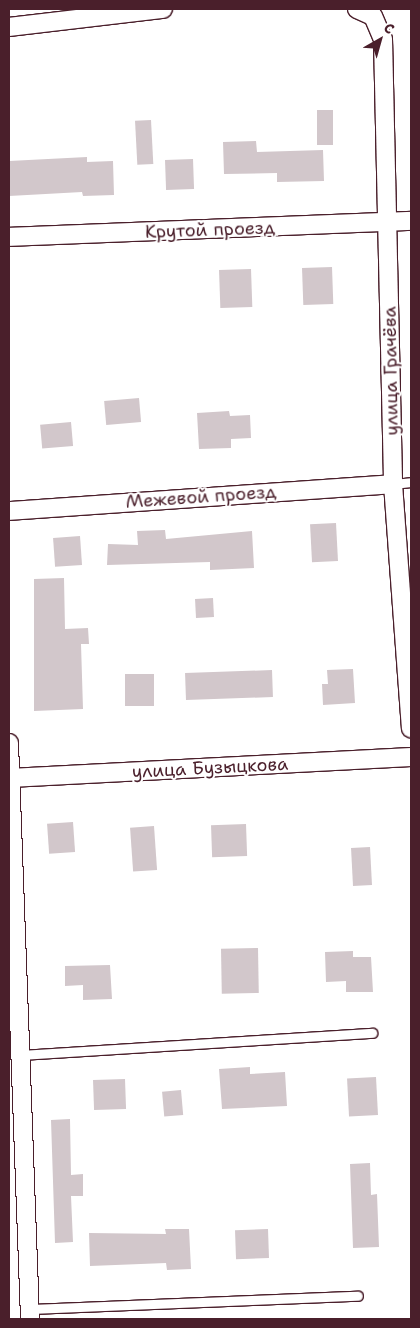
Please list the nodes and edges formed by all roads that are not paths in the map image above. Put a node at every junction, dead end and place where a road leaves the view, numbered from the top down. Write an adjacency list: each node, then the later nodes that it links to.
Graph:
1 (135, 9): 2 (street); 4 (street)
2 (163, 9)
3 (357, 9): 6 (street, улица Грачёва)
4 (9, 27)
5 (411, 221): 6 (street, Крутой проезд)
6 (388, 223): 7 (street, Крутой проезд); 9 (street, улица Грачёва)
7 (9, 237)
8 (411, 482): 9 (lane)
9 (393, 484): 10 (street, Межевой проезд); 11 (street, улица Грачёва)
10 (9, 511)
11 (411, 728)
12 (9, 743): 14 (street)
13 (411, 758): 14 (street, улица Бузыцкова)
14 (10, 778): 16 (street)
15 (372, 1033): 16 (lane)
16 (20, 1055): 18 (street)
17 (358, 1296): 18 (lane)
18 (30, 1314)

